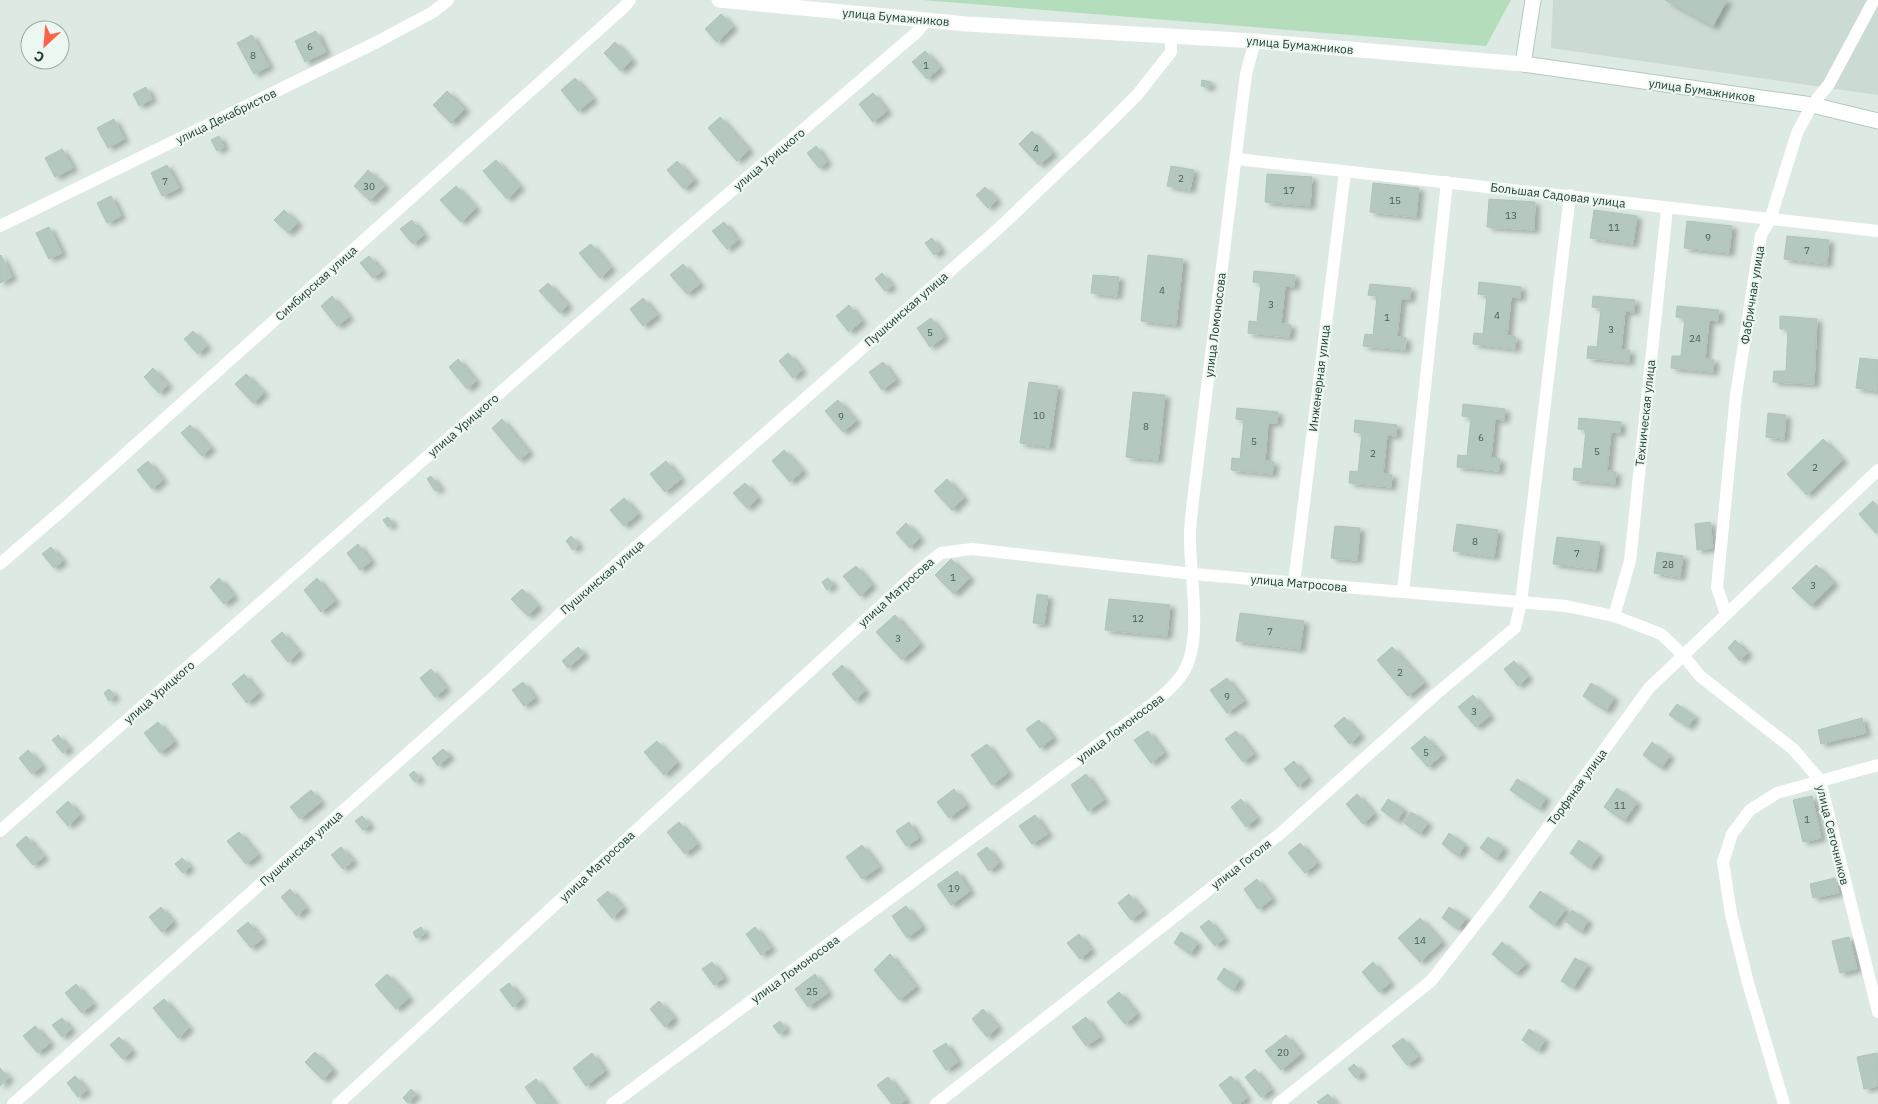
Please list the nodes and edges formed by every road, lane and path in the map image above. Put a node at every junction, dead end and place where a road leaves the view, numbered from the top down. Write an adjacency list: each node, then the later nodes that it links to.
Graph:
1 (448, 0): 18 (street, улица Декабристов)
2 (630, 0): 21 (street, Симбирская улица)
3 (719, 0): 6 (street, улица Бумажников)
4 (1533, 0): 9 (street)
5 (1874, 0): 10 (street, Фабричная улица)
6 (926, 20): 7 (street, улица Бумажников); 31 (street, улица Урицкого)
7 (1171, 36): 8 (street, улица Бумажников); 33 (street, Пушкинская улица)
8 (1255, 41): 9 (street, улица Бумажников); 12 (street, улица Ломоносова)
9 (1523, 64): 10 (street, улица Бумажников)
10 (1812, 106): 11 (street, улица Бумажников); 17 (street, Фабричная улица)
11 (1878, 121)
12 (1237, 159): 13 (street, Большая Садовая улица); 22 (street, улица Ломоносова)
13 (1345, 172): 14 (street, Большая Садовая улица); 23 (street, Инженерная улица)
14 (1447, 182): 15 (street, Большая Садовая улица); 24 (street)
15 (1570, 195): 16 (street, Большая Садовая улица); 25 (street)
16 (1667, 209): 17 (street, Большая Садовая улица); 27 (street, Техническая улица)
17 (1770, 220): 19 (street, Большая Садовая улица); 26 (street, Фабричная улица)
18 (0, 226)
19 (1878, 231)
20 (1878, 470): 26 (street, Торфяная улица)
21 (0, 564)
22 (1193, 574): 23 (street, улица Матросова); 34 (street, улица Матросова); 35 (street, улица Ломоносова)
23 (1294, 583): 24 (street, улица Матросова)
24 (1402, 592): 25 (street, улица Матросова)
25 (1521, 603): 27 (street, улица Матросова); 36 (street, улица Гоголя)
26 (1726, 614): 28 (street, Торфяная улица)
27 (1614, 616): 28 (street, улица Матросова)
28 (1683, 655): 30 (street, улица Сеточников); 37 (street, Торфяная улица)
29 (1878, 765): 30 (street)
30 (1820, 780): 32 (street, улица Сеточников); 38 (street)
31 (0, 831)
32 (1878, 1012)
33 (13, 1104)
34 (338, 1104)
35 (612, 1104)
36 (936, 1104)
37 (1278, 1104)
38 (1784, 1104)

